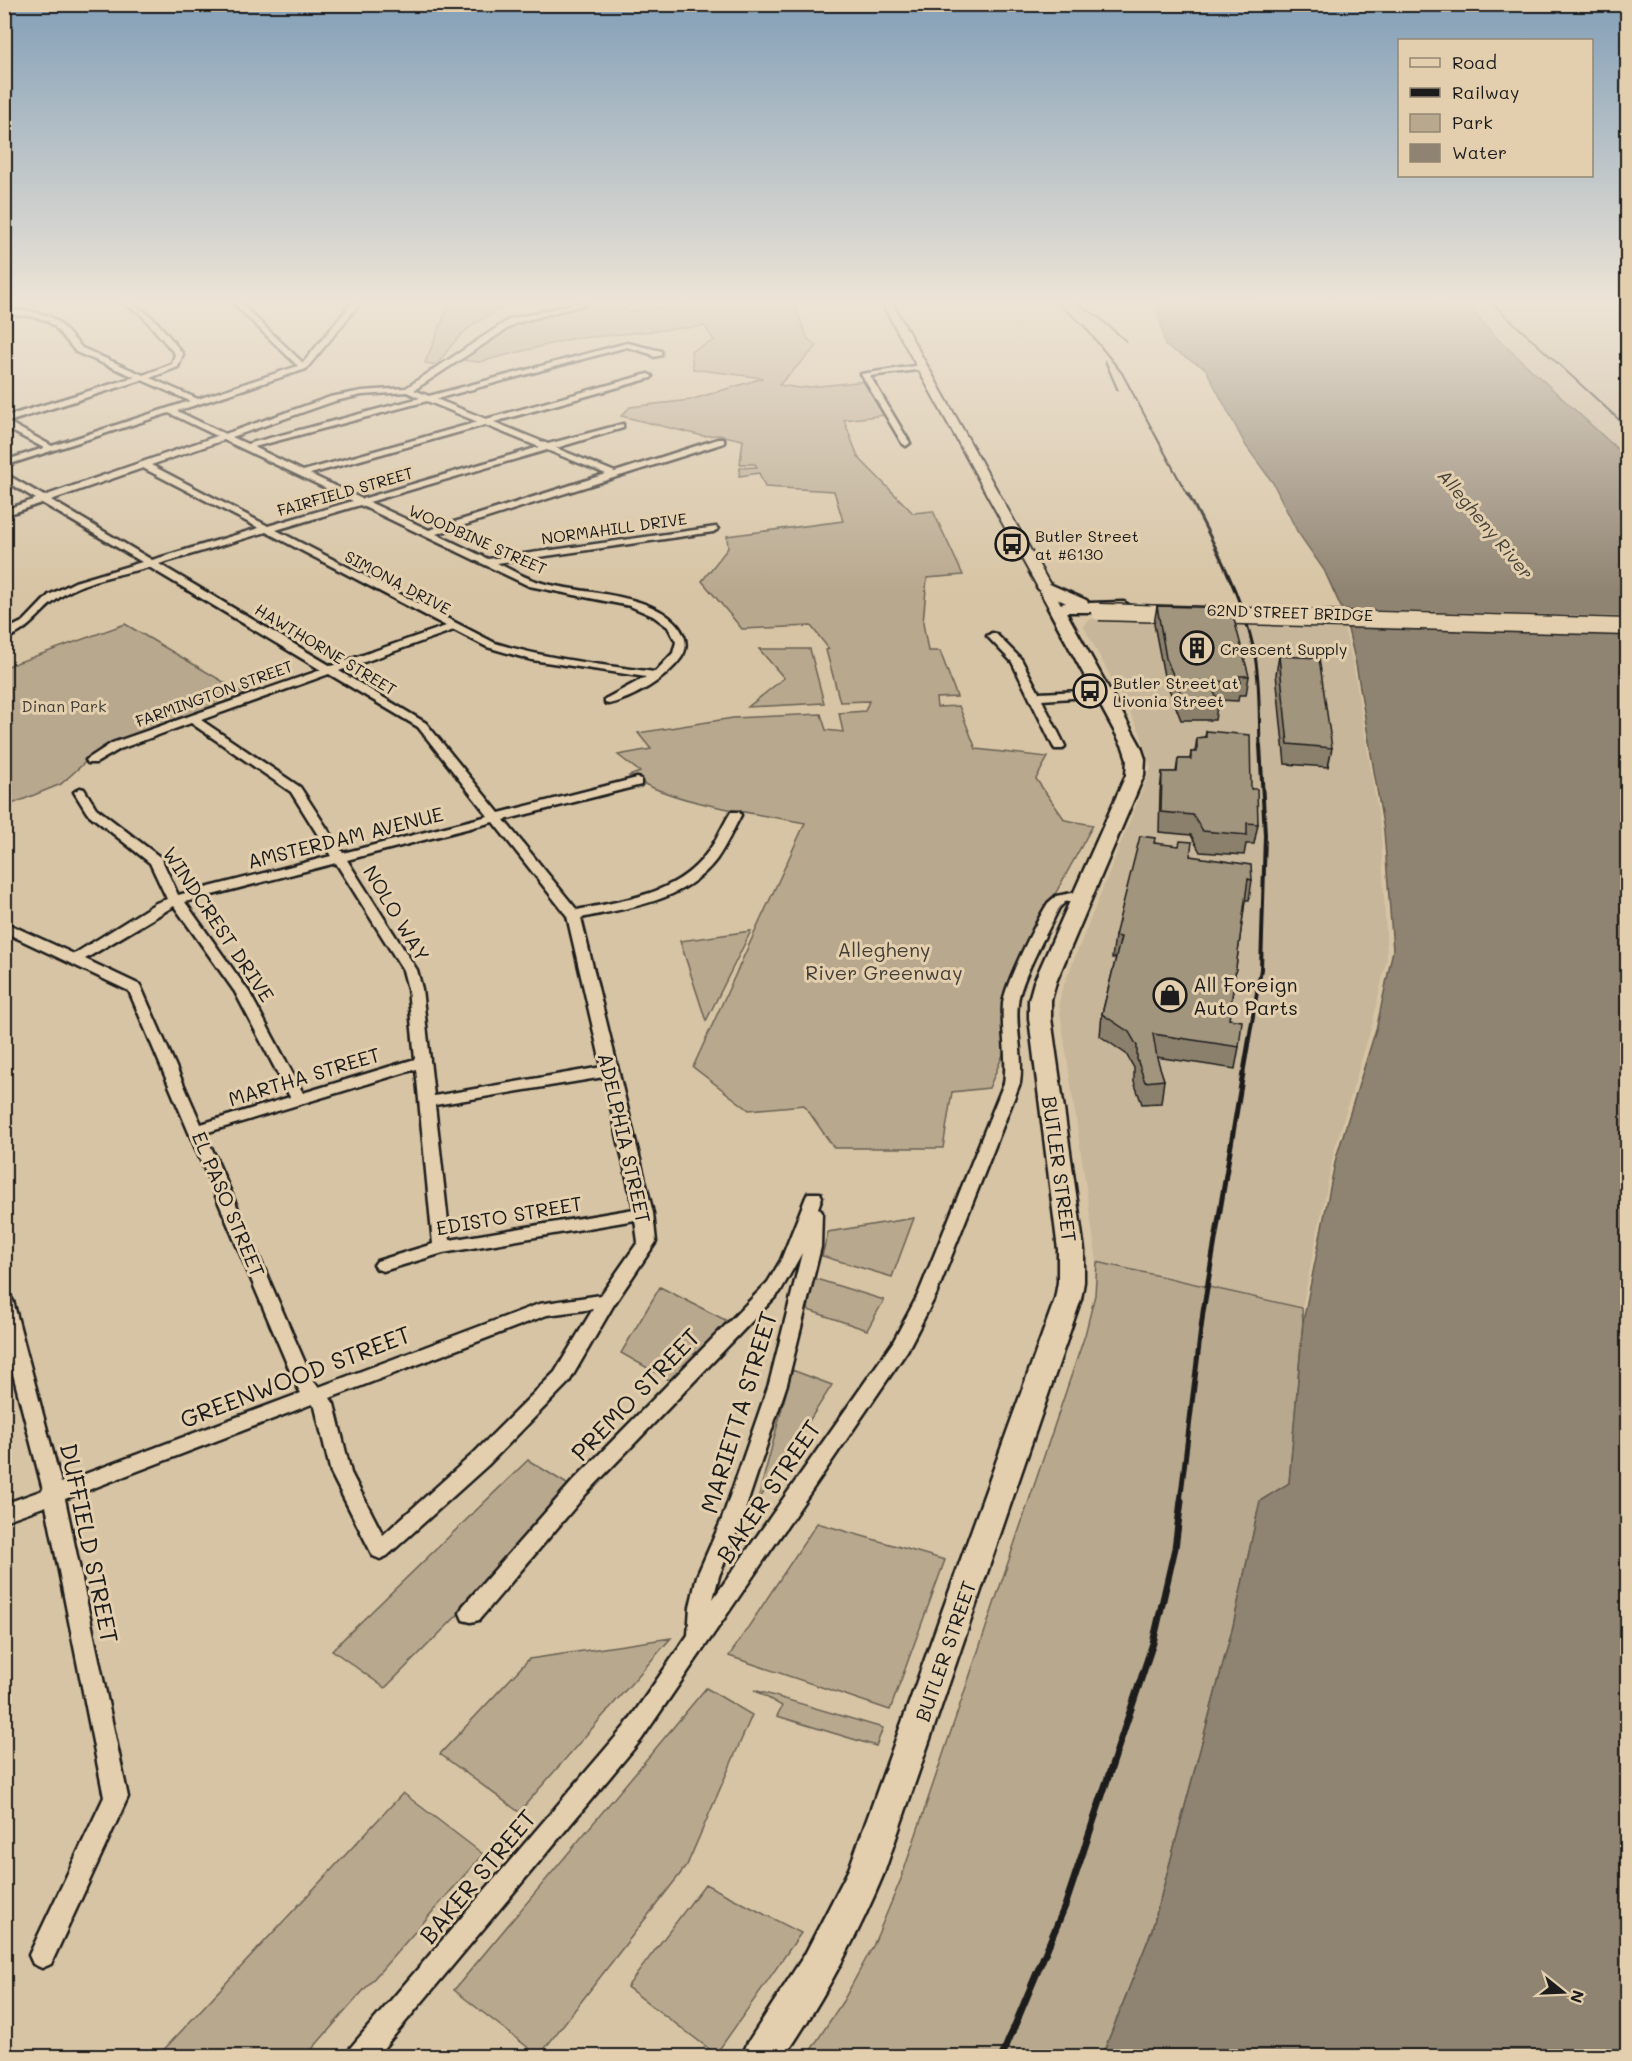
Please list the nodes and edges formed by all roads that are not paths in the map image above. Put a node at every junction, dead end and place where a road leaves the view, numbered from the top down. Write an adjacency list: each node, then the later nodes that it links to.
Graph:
1 (74, 399): 12 (street)
2 (193, 399): 10 (street)
3 (207, 399): 10 (street)
4 (335, 399): 15 (street)
5 (423, 399): 18 (street)
6 (430, 399): 13 (street)
7 (566, 399): 13 (street)
8 (880, 399): 17 (street)
9 (940, 399): 34 (main road, BUTLER STREET)
10 (199, 402): 11 (street)
11 (171, 411): 15 (street, WOODBINE STREET); 20 (street)
12 (4, 422): 20 (street)
13 (486, 422): 19 (street); 23 (street)
14 (620, 426): 19 (street, FAIRFIELD STREET)
15 (224, 437): 18 (street, WOODBINE STREET); 22 (street)
16 (721, 441): 24 (street)
17 (906, 443)
18 (246, 447): 23 (street, WOODBINE STREET)
19 (549, 448): 24 (street); 27 (street, FAIRFIELD STREET)
20 (51, 449): 21 (street)
21 (4, 464)
22 (144, 465): 26 (street); 29 (street, SIMONA DRIVE)
23 (302, 474): 27 (street, WOODBINE STREET)
24 (615, 475): 31 (street)
25 (4, 476): 26 (street, HAWTHORNE STREET)
26 (44, 499): 28 (street); 33 (street, HAWTHORNE STREET)
27 (359, 502): 29 (street, FAIRFIELD STREET); 31 (street, WOODBINE STREET)
28 (4, 513)
29 (266, 529): 33 (street, FAIRFIELD STREET); 39 (street, SIMONA DRIVE)
30 (713, 529): 32 (street, NORMAHILL DRIVE)
31 (427, 534): 32 (street, WOODBINE STREET)
32 (485, 562): 45 (street, WOODBINE STREET)
33 (151, 563): 42 (street, FAIRFIELD STREET); 44 (street, HAWTHORNE STREET)
34 (1045, 587): 35 (main road, BUTLER STREET); 36 (highway)
35 (1056, 608): 36 (highway); 41 (highway, BUTLER STREET)
36 (1081, 609): 37 (highway); 41 (highway)
37 (1100, 609): 38 (highway, 62ND STREET BRIDGE); 40 (highway, 62ND STREET BRIDGE, bridge)
38 (1628, 622)
39 (452, 627): 44 (street, FARMINGTON STREET); 45 (street, SIMONA DRIVE)
40 (1628, 627)
41 (1069, 631): 46 (highway, BUTLER STREET)
42 (4, 636)
43 (992, 636): 47 (street)
44 (329, 670): 49 (street, FARMINGTON STREET); 55 (street, HAWTHORNE STREET)
45 (656, 675): 48 (street, WOODBINE STREET)
46 (1103, 693): 47 (street); 57 (highway, BUTLER STREET)
47 (1035, 697): 50 (street)
48 (609, 700)
49 (192, 719): 51 (street, FARMINGTON STREET); 56 (street, NOLO WAY)
50 (1059, 746)
51 (92, 760)
52 (637, 782): 55 (street, AMSTERDAM AVENUE)
53 (80, 792): 58 (street, WINDCREST DRIVE)
54 (735, 815): 59 (street)
55 (496, 819): 56 (street, AMSTERDAM AVENUE); 59 (street, HAWTHORNE STREET)
56 (339, 859): 58 (street, AMSTERDAM AVENUE); 62 (street, NOLO WAY)
57 (1083, 895): 78 (street, BAKER STREET); 81 (highway, BUTLER STREET)
58 (176, 901): 61 (street, AMSTERDAM AVENUE); 64 (street, WINDCREST DRIVE)
59 (574, 915): 63 (street, ADELPHIA STREET)
60 (4, 926): 61 (street, EL PASO STREET)
61 (75, 959): 66 (street, EL PASO STREET)
62 (422, 1062): 64 (street, MARTHA STREET); 65 (street, NOLO WAY)
63 (609, 1071): 65 (street); 68 (street, ADELPHIA STREET)
64 (299, 1100): 66 (street, MARTHA STREET)
65 (426, 1102): 69 (street, NOLO WAY)
66 (198, 1130): 73 (street, EL PASO STREET)
67 (814, 1197): 77 (street, PREMO STREET); 78 (street, MARIETTA STREET)
68 (644, 1213): 69 (street, EDISTO STREET); 72 (street, ADELPHIA STREET)
69 (442, 1247): 70 (street, EDISTO STREET)
70 (383, 1265)
71 (4, 1301): 74 (street, DUFFIELD STREET)
72 (608, 1301): 73 (street, GREENWOOD STREET); 76 (street, ADELPHIA STREET)
73 (316, 1395): 74 (street, GREENWOOD STREET); 76 (street, EL PASO STREET)
74 (54, 1495): 75 (street, GREENWOOD STREET); 79 (street, DUFFIELD STREET)
75 (4, 1513)
76 (380, 1550)
77 (471, 1613)
78 (699, 1640): 80 (street, BAKER STREET)
79 (42, 1955)
80 (360, 2056)
81 (762, 2056)

